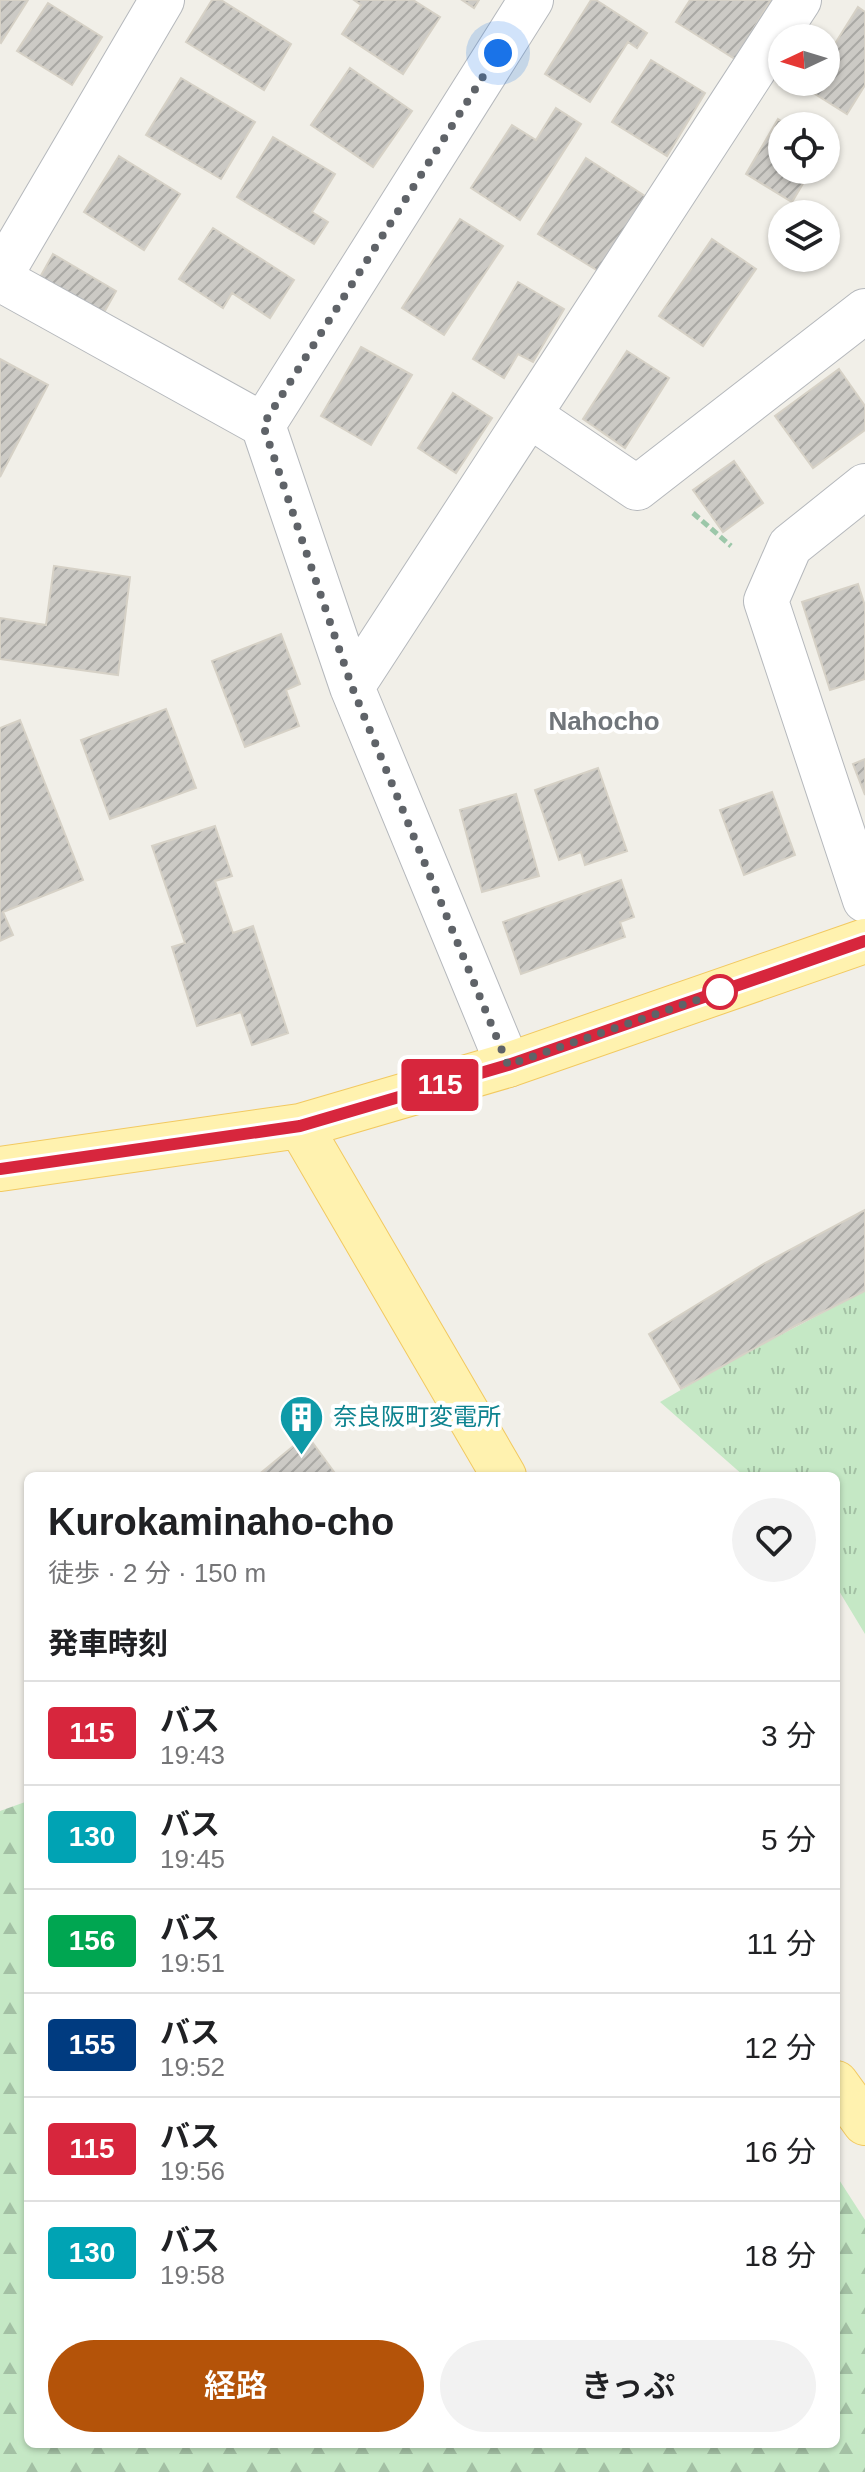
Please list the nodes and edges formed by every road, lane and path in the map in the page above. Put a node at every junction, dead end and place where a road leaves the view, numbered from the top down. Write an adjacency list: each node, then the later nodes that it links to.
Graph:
1 (162, 0): 4 (street)
2 (531, 0): 7 (street)
3 (799, 0): 6 (street)
4 (0, 278): 7 (street)
5 (865, 311): 8 (street)
6 (529, 415): 8 (street); 11 (street)
7 (263, 425): 11 (street)
8 (652, 478): 10 (path)
9 (865, 486): 10 (street)
10 (774, 583): 12 (street)
11 (352, 687): 14 (street)
12 (865, 900)
13 (865, 941): 14 (main road)
14 (508, 1065): 15 (main road)
15 (300, 1126): 16 (main road); 17 (main road)
16 (0, 1169)
17 (502, 1472)
18 (840, 2089): 19 (main road)
19 (865, 2123)

